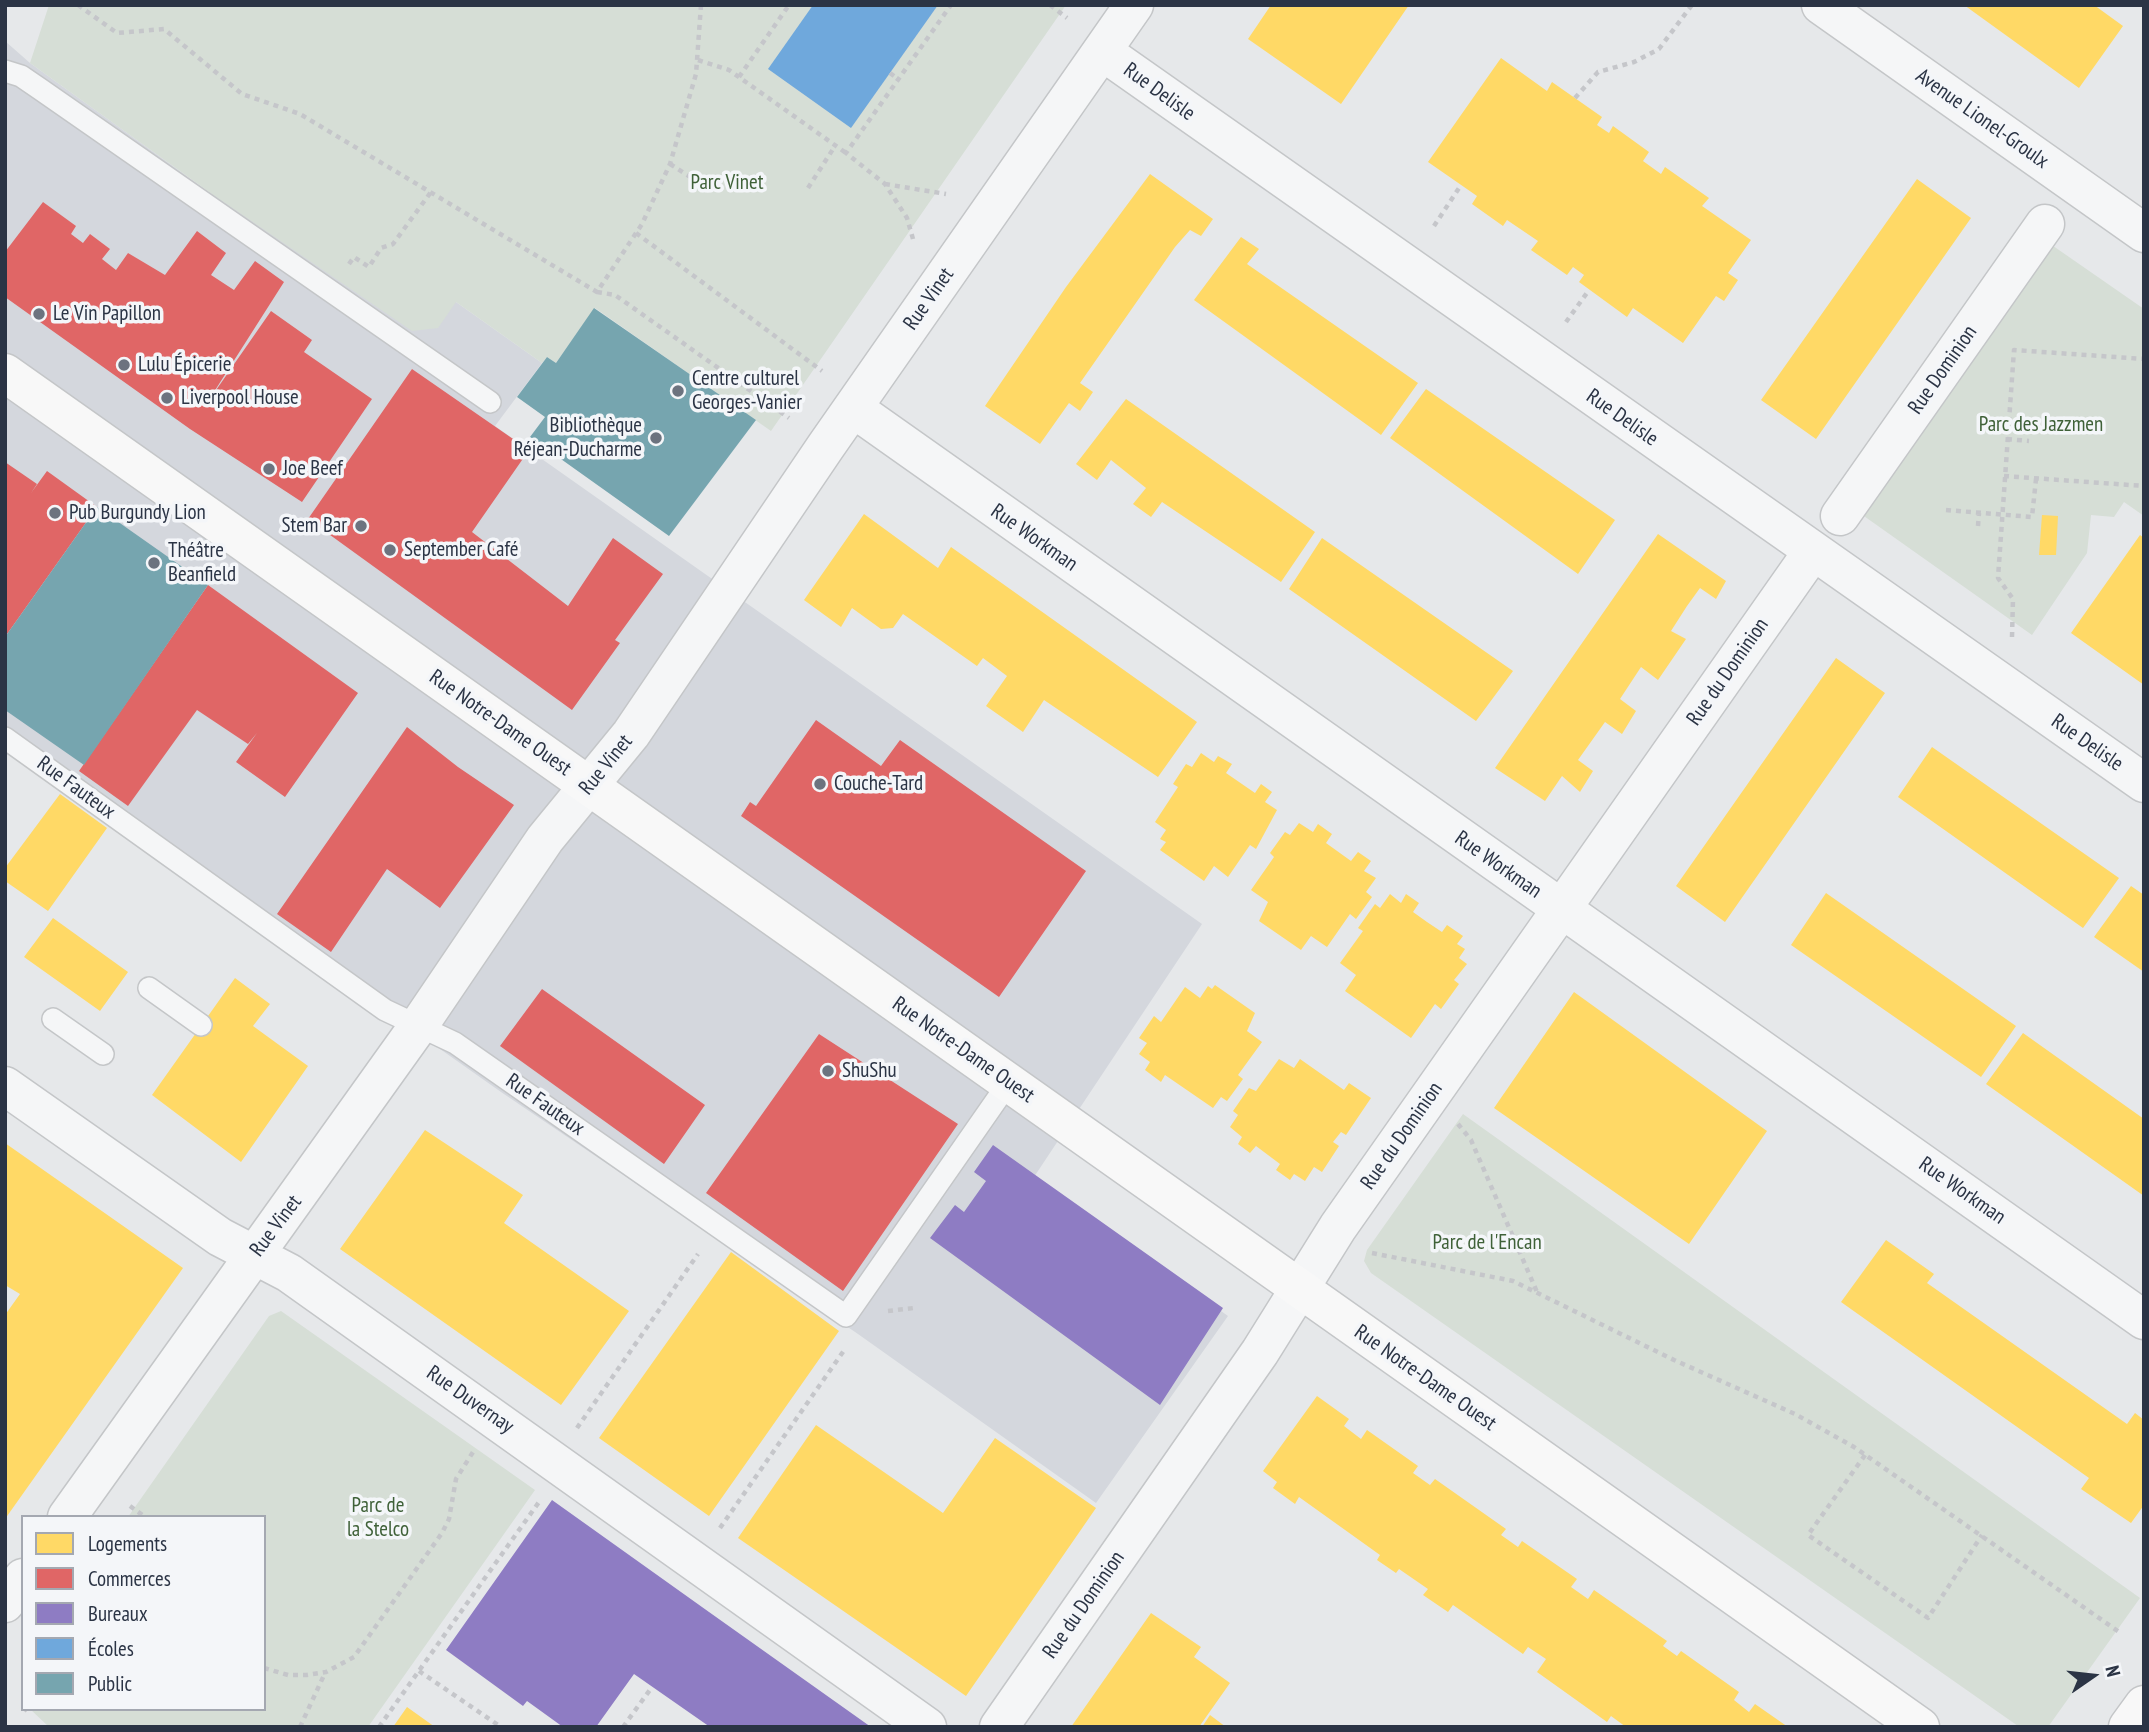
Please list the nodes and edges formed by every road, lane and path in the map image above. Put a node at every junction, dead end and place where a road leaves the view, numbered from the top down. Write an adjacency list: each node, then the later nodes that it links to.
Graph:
1 (78, 5): 24 (path)
2 (701, 5): 11 (path)
3 (789, 5): 14 (path)
4 (951, 5): 15 (path)
5 (1050, 5): 9 (path)
6 (1135, 5): 10 (street, Rue Vinet)
7 (1692, 5): 16 (path)
8 (1821, 5): 29 (street, Avenue Lionel-Groulx)
9 (1067, 18)
10 (1102, 51): 39 (street, Rue Vinet); 51 (street, Rue Delisle)
11 (698, 60): 14 (path); 19 (path)
12 (5, 71): 32 (lane)
13 (890, 73): 15 (path)
14 (739, 77): 17 (path)
15 (898, 79): 18 (path)
16 (1575, 98)
17 (835, 146): 18 (path); 23 (path)
18 (846, 153): 20 (path)
19 (670, 164): 22 (path); 28 (path)
20 (885, 184): 25 (path); 30 (path)
21 (1461, 185): 27 (path)
22 (706, 187)
23 (808, 188)
24 (431, 192): 32 (path); 33 (path)
25 (946, 194)
26 (2045, 224): 49 (street, Rue Dominion)
27 (1433, 226)
28 (636, 233): 33 (path); 36 (path)
29 (2144, 233)
30 (913, 239)
31 (1589, 290): 34 (path)
32 (330, 291): 38 (lane)
33 (597, 292): 40 (path)
34 (1566, 322)
35 (2144, 359): 41 (path)
36 (822, 371)
37 (5, 373): 55 (main road, Rue Notre-Dame Ouest)
38 (490, 402)
39 (853, 408): 55 (street, Rue Vinet); 56 (street, Rue Workman)
40 (789, 418)
41 (2007, 439): 42 (path); 43 (path)
42 (2029, 441)
43 (2004, 476): 44 (path); 48 (path)
44 (2036, 479): 45 (path); 48 (path)
45 (2144, 486)
46 (1946, 510): 47 (path)
47 (1979, 513): 48 (path); 50 (path)
48 (2001, 514): 52 (path)
49 (1840, 516)
50 (1978, 526)
51 (1813, 551): 54 (street, Rue Delisle); 56 (street, Rue du Dominion)
52 (2012, 637)
53 (5, 738): 60 (lane, Rue Fauteux)
54 (2144, 783)
55 (590, 786): 60 (street, Rue Vinet); 62 (main road, Rue Notre-Dame Ouest)
56 (1560, 908): 68 (street, Rue du Dominion); 70 (street, Rue Workman)
57 (149, 988): 59 (lane)
58 (53, 1019): 61 (lane)
59 (201, 1026)
60 (419, 1026): 62 (lane, Rue Fauteux); 67 (street, Rue Vinet)
61 (103, 1054)
62 (1009, 1082): 68 (main road, Rue Notre-Dame Ouest)
63 (5, 1086): 67 (street, Rue Duvernay)
64 (1452, 1119): 69 (path)
65 (703, 1244): 72 (path)
66 (1366, 1252): 69 (path)
67 (255, 1255): 77 (street, Rue Vinet); 93 (street, Rue Duvernay)
68 (1299, 1290): 94 (street, Rue du Dominion); 95 (main road, Rue Notre-Dame Ouest)
69 (1537, 1292): 74 (path)
70 (2144, 1320)
71 (851, 1340): 80 (path)
72 (571, 1437)
73 (475, 1448): 86 (path)
74 (1865, 1455): 79 (path); 79 (path)
75 (547, 1491): 85 (path)
76 (130, 1506): 78 (path)
77 (68, 1515)
78 (142, 1515)
79 (1982, 1535): 83 (path)
80 (714, 1538)
81 (21, 1581): 82 (street)
82 (5, 1603)
83 (2122, 1634)
84 (266, 1669): 86 (path)
85 (419, 1671): 90 (path); 91 (path)
86 (326, 1672): 89 (path)
87 (652, 1686): 92 (path)
88 (2144, 1705): 96 (main road)
89 (300, 1727)
90 (379, 1727)
91 (501, 1727)
92 (623, 1727)
93 (927, 1727)
94 (999, 1727)
95 (1920, 1727)
96 (2129, 1727)

